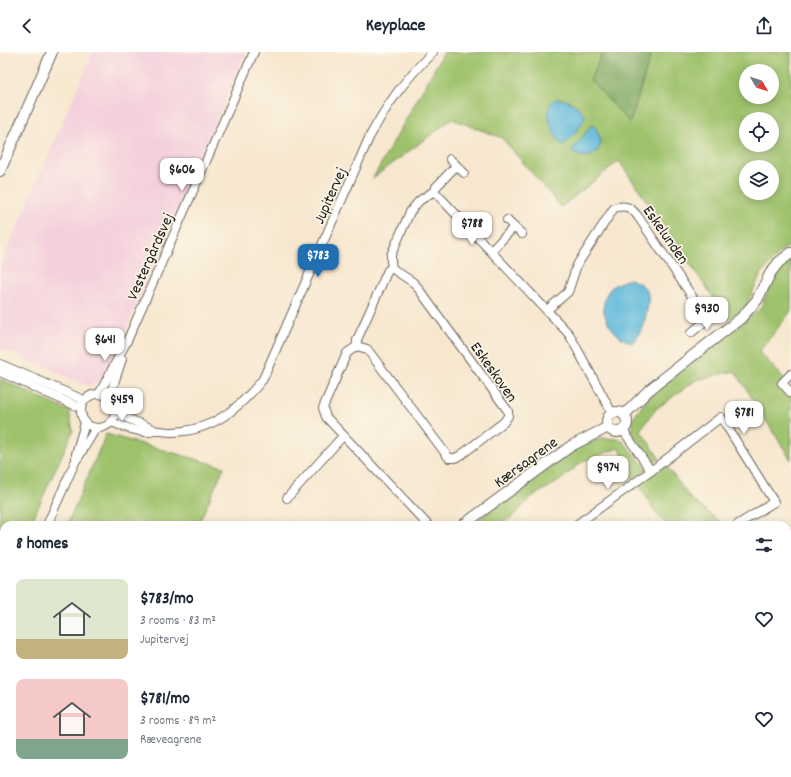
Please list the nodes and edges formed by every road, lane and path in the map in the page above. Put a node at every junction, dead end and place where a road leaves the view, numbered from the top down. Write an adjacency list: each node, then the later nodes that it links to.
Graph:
1 (52, 52): 6 (street)
2 (254, 52): 17 (street, Vestergårdsvej)
3 (433, 52): 34 (street, Jupitervej)
4 (450, 159): 5 (street)
5 (456, 166): 7 (street); 8 (street)
6 (0, 171)
7 (464, 173)
8 (434, 191): 12 (street); 14 (street)
9 (507, 220): 10 (street)
10 (514, 227): 11 (street); 12 (street)
11 (522, 234)
12 (491, 252): 15 (street)
13 (791, 253): 28 (street)
14 (392, 268): 18 (street); 18 (street, Eskeskoven)
15 (547, 310): 16 (street, Eskelunden); 27 (street)
16 (691, 333)
17 (128, 339): 23 (street, Vestergårdsvej); 24 (street, Vestergårdsvej)
18 (357, 346): 35 (street)
19 (0, 364): 25 (street)
20 (0, 372): 25 (street)
21 (791, 374): 22 (street)
22 (791, 393)
23 (99, 394): 24 (street); 25 (street)
24 (110, 398): 26 (street)
25 (83, 404): 30 (street)
26 (115, 413): 29 (street); 34 (street, Jupitervej)
27 (612, 413): 28 (street); 31 (street)
28 (624, 415): 33 (street)
29 (110, 422): 32 (street); 34 (street, Jupitervej)
30 (85, 423): 32 (street); 36 (street)
31 (608, 427): 33 (street); 41 (street, Kærsagrene)
32 (96, 428): 36 (street)
33 (623, 430): 37 (street)
34 (156, 431)
35 (343, 436): 38 (street); 40 (street)
36 (76, 460): 39 (street)
37 (651, 471): 42 (street); 43 (street)
38 (287, 498)
39 (49, 521)
40 (424, 521)
41 (468, 521)
42 (582, 521)
43 (743, 521)

